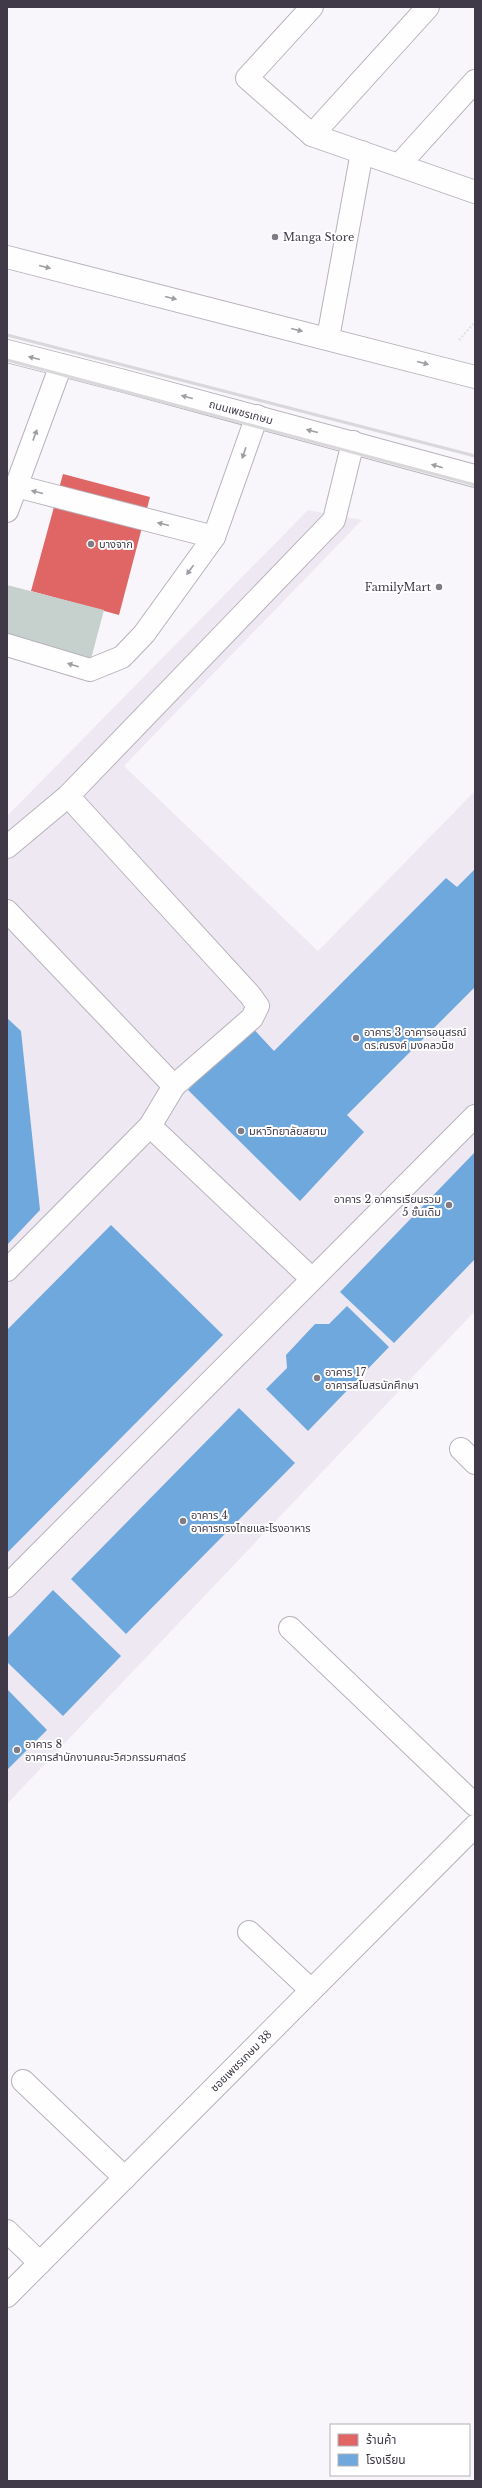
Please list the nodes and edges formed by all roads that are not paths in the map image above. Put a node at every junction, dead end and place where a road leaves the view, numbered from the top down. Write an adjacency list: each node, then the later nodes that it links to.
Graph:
1 (312, 7): 4 (street)
2 (428, 7): 4 (street)
3 (475, 81): 6 (street)
4 (312, 135): 5 (street)
5 (362, 152): 6 (street); 9 (street)
6 (399, 165): 7 (street)
7 (475, 192)
8 (7, 257): 9 (street, one-way to 9)
9 (328, 338): 12 (street, one-way to 12)
10 (8, 354): 11 (street, ถนนเพชรเกษม, one-way to 10)
11 (60, 365): 13 (street, ถนนเพชรเกษม, one-way to 11); 16 (street, one-way to 11)
12 (475, 377)
13 (256, 416): 14 (street, ถนนเพชรเกษม, one-way to 13); 18 (street, one-way to 18)
14 (353, 442): 15 (street, ถนนเพชรเกษม, one-way to 14); 20 (street)
15 (475, 476)
16 (16, 486): 17 (street); 18 (street, one-way to 16)
17 (7, 511)
18 (214, 537): 19 (street, one-way to 19)
19 (7, 645)
20 (68, 796): 21 (street); 23 (street)
21 (7, 847)
22 (7, 911): 23 (street)
23 (174, 1086): 25 (street)
24 (475, 1116): 27 (street)
25 (150, 1126): 26 (street); 27 (street)
26 (7, 1270)
27 (312, 1279): 28 (street)
28 (7, 1586)
29 (290, 1628): 30 (street)
30 (475, 1805)
31 (475, 1826): 33 (street, ซอยเพชรเกษม 38)
32 (249, 1932): 33 (street)
33 (311, 1990): 35 (street, ซอยเพชรเกษม 38)
34 (23, 2081): 35 (street)
35 (125, 2178): 37 (street, ซอยเพชรเกษม 38)
36 (7, 2231): 37 (street)
37 (40, 2262): 38 (street, ซอยเพชรเกษม 38)
38 (7, 2296)

